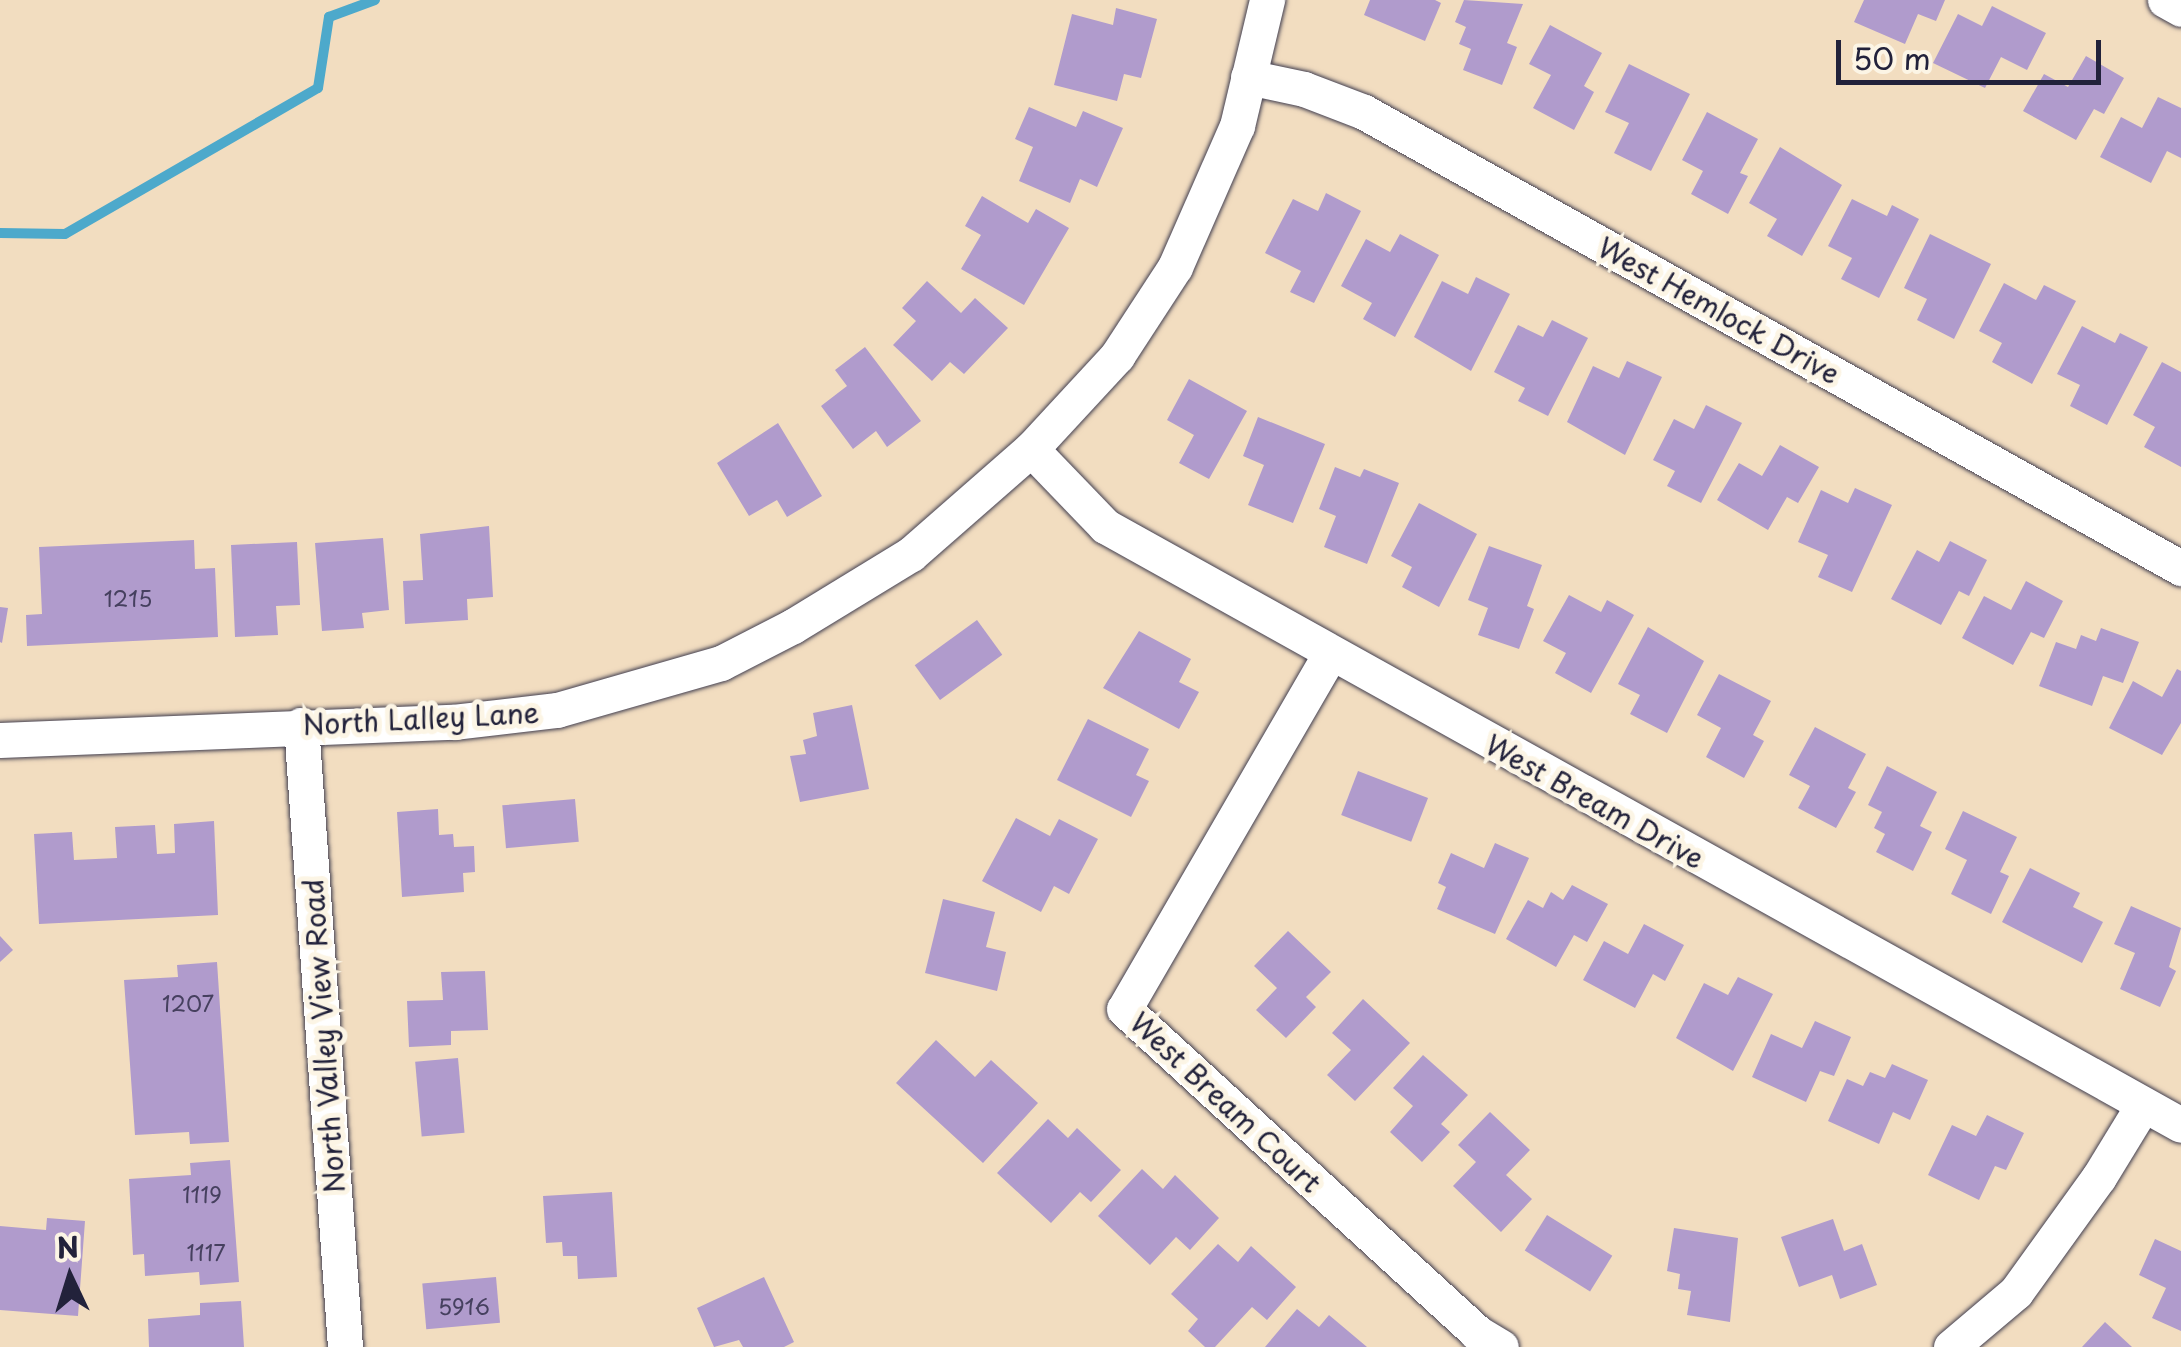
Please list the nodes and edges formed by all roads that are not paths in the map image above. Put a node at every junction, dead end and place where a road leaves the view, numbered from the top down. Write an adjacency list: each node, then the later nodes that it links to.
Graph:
1 (1267, 0): 4 (street, North Lalley Lane)
2 (2165, 0): 3 (street)
3 (2181, 9)
4 (1248, 77): 5 (street, North Lalley Lane); 6 (street, West Hemlock Drive)
5 (1031, 450): 7 (street, West Bream Drive); 8 (street, North Lalley Lane)
6 (2181, 568)
7 (1330, 654): 10 (street, West Bream Drive); 13 (street, West Bream Court)
8 (301, 725): 9 (street, North Lalley Lane); 12 (street, North Valley View Road)
9 (0, 740)
10 (2142, 1105): 11 (street, West Bream Drive); 14 (street)
11 (2181, 1124)
12 (346, 1347)
13 (1501, 1347)
14 (1951, 1347)

